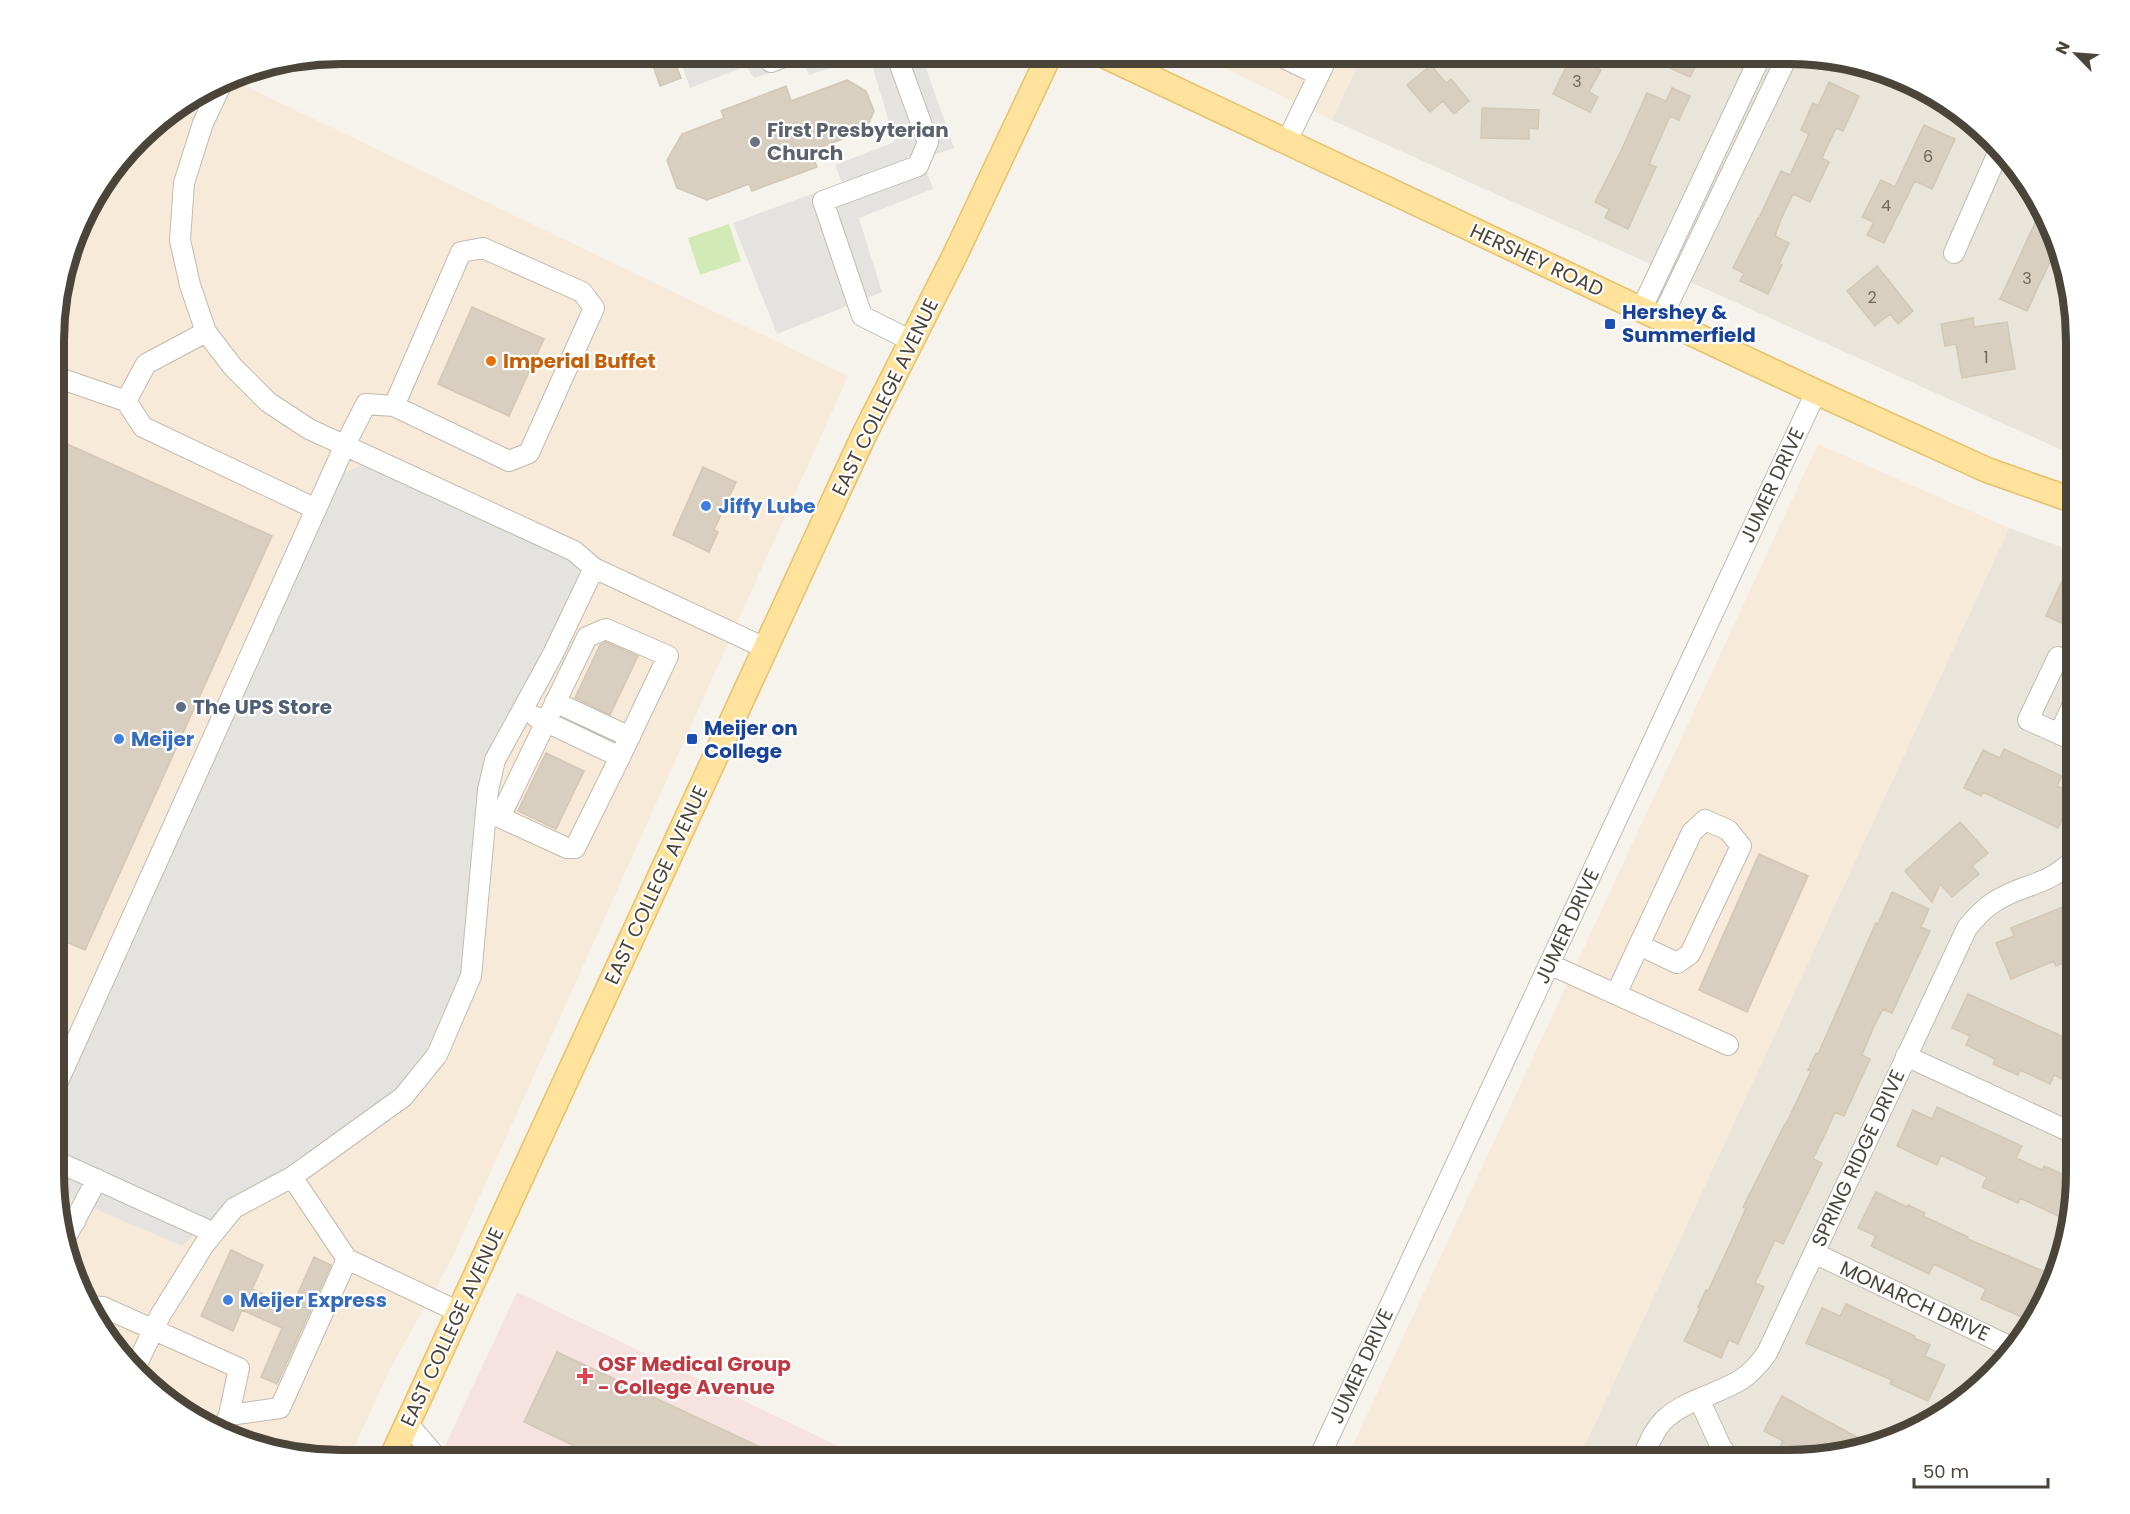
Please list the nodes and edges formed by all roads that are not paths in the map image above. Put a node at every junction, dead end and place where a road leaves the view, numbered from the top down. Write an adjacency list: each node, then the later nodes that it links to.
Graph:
1 (900, 64): 17 (street)
2 (1045, 64): 17 (main road, EAST COLLEGE AVENUE)
3 (1122, 64): 10 (main road, HERSHEY ROAD)
4 (1296, 64): 8 (street)
5 (1324, 64): 8 (street)
6 (1757, 64): 12 (street)
7 (1784, 64): 13 (street)
8 (1319, 75): 10 (street)
9 (217, 94): 16 (street)
10 (1287, 141): 15 (main road, HERSHEY ROAD)
11 (1996, 158): 14 (street)
12 (1702, 181): 13 (street); 15 (street)
13 (1723, 190): 15 (street)
14 (1954, 253)
15 (1651, 314): 19 (main road, HERSHEY ROAD)
16 (206, 332): 20 (street); 22 (street)
17 (912, 341): 26 (main road, EAST COLLEGE AVENUE)
18 (64, 380): 20 (street)
19 (1816, 392): 23 (main road, HERSHEY ROAD); 37 (street, JUMER DRIVE)
20 (126, 401): 24 (street)
21 (394, 406): 21 (street); 22 (street)
22 (345, 445): 24 (street); 25 (street)
23 (2066, 498)
24 (316, 509): 40 (street)
25 (594, 568): 26 (street); 29 (street)
26 (765, 648): 51 (main road, EAST COLLEGE AVENUE)
27 (2066, 661): 32 (street)
28 (555, 702): 30 (street); 31 (street); 31 (street)
29 (522, 710): 30 (street); 34 (street)
30 (546, 721): 33 (street); 34 (street)
31 (630, 737): 33 (street)
32 (2066, 738)
33 (620, 757): 34 (street)
34 (493, 814): 44 (street)
35 (2066, 868): 41 (street, SPRING RIDGE DRIVE)
36 (1640, 945): 36 (street); 38 (street)
37 (1549, 964): 38 (street); 60 (street, JUMER DRIVE)
38 (1616, 994): 39 (street)
39 (1728, 1046)
40 (64, 1056)
41 (1906, 1056): 42 (street); 48 (street, SPRING RIDGE DRIVE)
42 (2066, 1130)
43 (64, 1165): 45 (street)
44 (292, 1177): 47 (street); 49 (street)
45 (97, 1179): 46 (street); 47 (street)
46 (71, 1230)
47 (214, 1233): 52 (street)
48 (1814, 1253): 53 (street, MONARCH DRIVE); 55 (street, SPRING RIDGE DRIVE)
49 (347, 1259): 51 (street); 56 (street)
50 (100, 1307): 52 (street)
51 (459, 1312): 57 (main road, EAST COLLEGE AVENUE)
52 (153, 1330): 54 (street); 56 (street)
53 (2005, 1344)
54 (139, 1361)
55 (1699, 1399): 61 (street, SPRING RIDGE DRIVE); 62 (street)
56 (226, 1423)
57 (407, 1423): 58 (main road, EAST COLLEGE AVENUE); 59 (street)
58 (399, 1450)
59 (430, 1450)
60 (1323, 1450)
61 (1646, 1450)
62 (1723, 1450)

